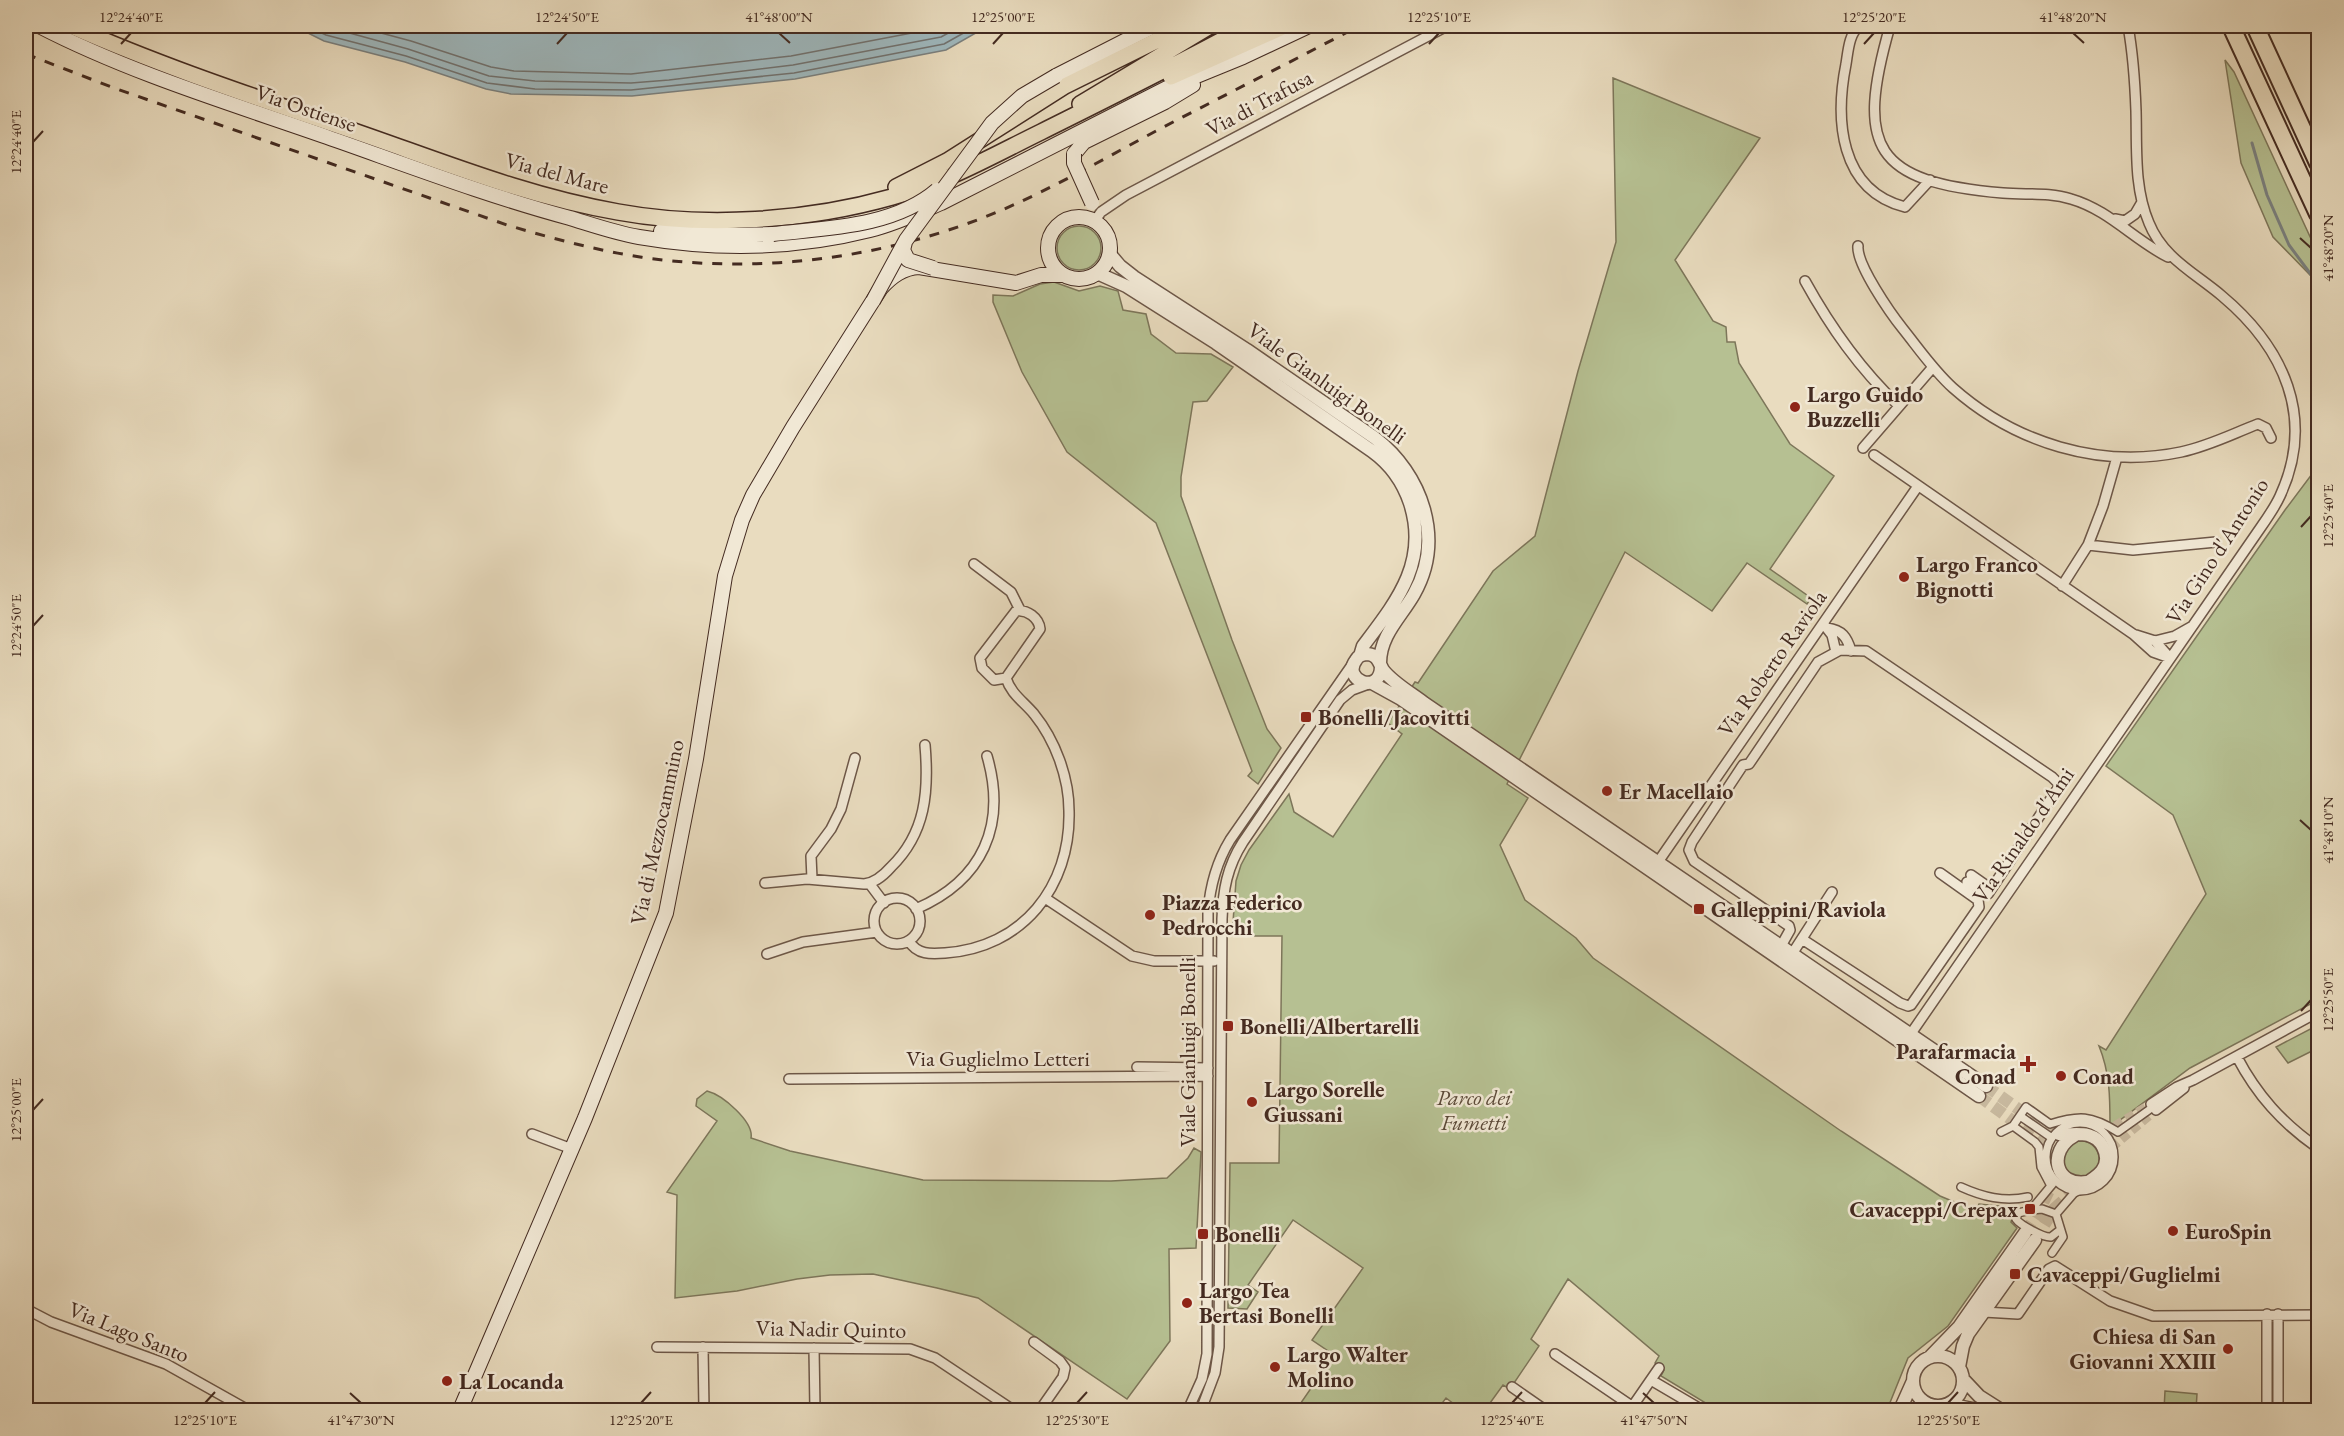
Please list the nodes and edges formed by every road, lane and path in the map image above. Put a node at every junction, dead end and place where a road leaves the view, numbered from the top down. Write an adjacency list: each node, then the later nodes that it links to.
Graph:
1 (39, 26): 24 (main road, Via Ostiense)
2 (71, 26): 22 (main road, Via del Mare)
3 (1154, 26): 19 (main road, bridge)
4 (1186, 26): 22 (main road)
5 (1210, 26): 17 (main road, Via del Mare)
6 (1248, 26): 16 (main road, Via del Mare)
7 (1285, 26): 16 (main road)
8 (1309, 26): 15 (main road)
9 (1447, 26): 26 (street, Via di Trafusa)
10 (1860, 26): 20 (street)
11 (1890, 26): 20 (street)
12 (2128, 26): 21 (street)
13 (2230, 26): 23 (highway)
14 (2255, 26): 18 (highway)
15 (1243, 57): 24 (main road); 26 (main road, bridge)
16 (1085, 112): 17 (main road, Via del Mare)
17 (1041, 132): 22 (main road, Via del Mare)
18 (2319, 163)
19 (956, 172): 24 (main road, bridge); 30 (main road, bridge)
20 (1930, 180): 25 (street)
21 (2142, 202): 27 (street); 28 (street)
22 (840, 208)
23 (2319, 214)
24 (564, 217)
25 (2113, 219): 27 (street); 29 (street)
26 (1093, 221): 32 (main road); 36 (main road)
27 (2125, 221): 28 (street)
28 (2149, 225): 29 (street); 33 (street)
29 (2131, 232): 33 (street)
30 (906, 240): 34 (main road, Via di Mezzocammino, bridge); 38 (main road, Via di Mezzocammino, bridge)
31 (1858, 246): 39 (street)
32 (1109, 253): 35 (main road); 58 (street, Viale Gianluigi Bonelli)
33 (2174, 260): 52 (street, Via Gino d'Antonio)
34 (933, 268): 36 (main road, Via di Mezzocammino); 38 (main road, Via di Mezzocammino, bridge)
35 (1097, 273): 36 (main road); 57 (street, Viale Gianluigi Bonelli)
36 (1064, 275)
37 (1805, 281): 40 (street)
38 (873, 301): 104 (main road, Via di Mezzocammino)
39 (1933, 367): 40 (street); 44 (street)
40 (1898, 405): 42 (street)
41 (2271, 438): 44 (street)
42 (1863, 448)
43 (1874, 455): 45 (street)
44 (2117, 457): 47 (street)
45 (1918, 486): 49 (street); 51 (street, Via Roberto Raviola)
46 (2216, 542): 47 (street)
47 (2088, 544): 49 (street)
48 (974, 564): 50 (street)
49 (2062, 586): 53 (street)
50 (1020, 610): 60 (street); 61 (street)
51 (1825, 626): 54 (street); 55 (street); 69 (street, Via Roberto Raviola)
52 (2193, 626): 53 (street); 56 (street, Via Gino d'Antonio)
53 (2152, 645): 56 (street); 59 (street)
54 (1851, 651): 55 (street); 71 (street)
55 (1836, 652): 82 (street)
56 (2170, 658): 59 (street, Via Rinaldo d'Ami)
57 (1357, 659): 58 (street); 62 (street); 86 (street, Viale Gianluigi Bonelli)
58 (1381, 665): 62 (street); 64 (street)
59 (2156, 677): 88 (street, Via Rinaldo d'Ami)
60 (1006, 678): 61 (street); 63 (street)
61 (994, 680): 63 (street)
62 (1372, 682): 64 (street); 85 (street, Viale Gianluigi Bonelli)
63 (1014, 695): 76 (street)
64 (1404, 695): 68 (street)
65 (925, 745): 74 (street)
66 (987, 756): 78 (street)
67 (855, 758): 72 (street)
68 (1516, 772): 69 (street); 88 (street)
69 (1658, 862): 82 (street)
70 (1940, 873): 80 (street)
71 (1969, 878)
72 (812, 879): 73 (street); 74 (street)
73 (765, 883)
74 (869, 883): 77 (street)
75 (1832, 892): 80 (street)
76 (1045, 898): 81 (street); 86 (street)
77 (884, 903): 78 (street); 79 (street)
78 (916, 909): 81 (street)
79 (877, 932): 81 (street); 83 (street)
80 (1802, 939): 84 (street)
81 (909, 941)
82 (1780, 946): 84 (street)
83 (767, 954)
84 (1792, 954): 88 (street)
85 (1222, 960): 86 (street); 145 (street, Viale Gianluigi Bonelli)
86 (1208, 961): 91 (street, Viale Gianluigi Bonelli)
87 (2319, 1012): 89 (street)
88 (1910, 1035)
89 (2237, 1057): 93 (street); 103 (street)
90 (1137, 1067): 91 (street)
91 (1208, 1072): 92 (street, Via Guglielmo Letteri); 144 (street, Viale Gianluigi Bonelli)
92 (789, 1078)
93 (2154, 1107): 97 (street)
94 (2020, 1116): 95 (street); 97 (street); 102 (street)
95 (2013, 1126): 96 (street); 106 (street)
96 (2001, 1132)
97 (2118, 1132): 105 (street)
98 (2103, 1133): 100 (street)
99 (532, 1134): 104 (street)
100 (2090, 1135): 101 (street); 105 (street)
101 (2074, 1136): 102 (street); 102 (street)
102 (2055, 1143): 105 (street); 106 (street)
103 (2319, 1148)
104 (572, 1149): 139 (main road, Via di Mezzocammino)
105 (2110, 1151): 107 (street); 109 (street)
106 (2055, 1178): 107 (street); 109 (street); 112 (street)
107 (2090, 1181): 109 (street)
108 (1961, 1187): 111 (street)
109 (2075, 1191): 114 (street)
110 (2028, 1197): 111 (street)
111 (2015, 1200): 113 (street)
112 (2031, 1210): 113 (street); 114 (street)
113 (2018, 1213): 115 (street)
114 (2056, 1214): 115 (street)
115 (2060, 1230): 116 (street)
116 (2052, 1253)
117 (26, 1309): 138 (street, Via Lago Santo)
118 (1984, 1312): 119 (street); 127 (street); 129 (street)
119 (2267, 1314): 120 (street); 151 (street)
120 (2278, 1314): 121 (street); 137 (street)
121 (2319, 1315)
122 (1034, 1342): 143 (street)
123 (657, 1347): 124 (street, Via Nadir Quinto)
124 (703, 1347): 125 (street, Via Nadir Quinto); 140 (street)
125 (814, 1348): 141 (street); 142 (street, Via Nadir Quinto)
126 (1555, 1354): 136 (street)
127 (1931, 1356): 129 (street); 131 (street)
128 (1659, 1368): 130 (street)
129 (1961, 1373): 133 (street); 150 (street)
130 (1651, 1380): 136 (street); 147 (street)
131 (1912, 1381): 134 (street); 148 (street)
132 (1512, 1387): 146 (street)
133 (1948, 1404): 134 (street); 149 (street)
134 (1931, 1408)
135 (2319, 1408): 137 (street)
136 (1631, 1409)
137 (2278, 1409)
138 (248, 1410)
139 (460, 1410)
140 (704, 1410)
141 (815, 1410)
142 (1013, 1410)
143 (1040, 1410)
144 (1188, 1410)
145 (1201, 1410)
146 (1545, 1410)
147 (1702, 1410)
148 (1900, 1410)
149 (1977, 1410)
150 (2001, 1410)
151 (2267, 1410)

